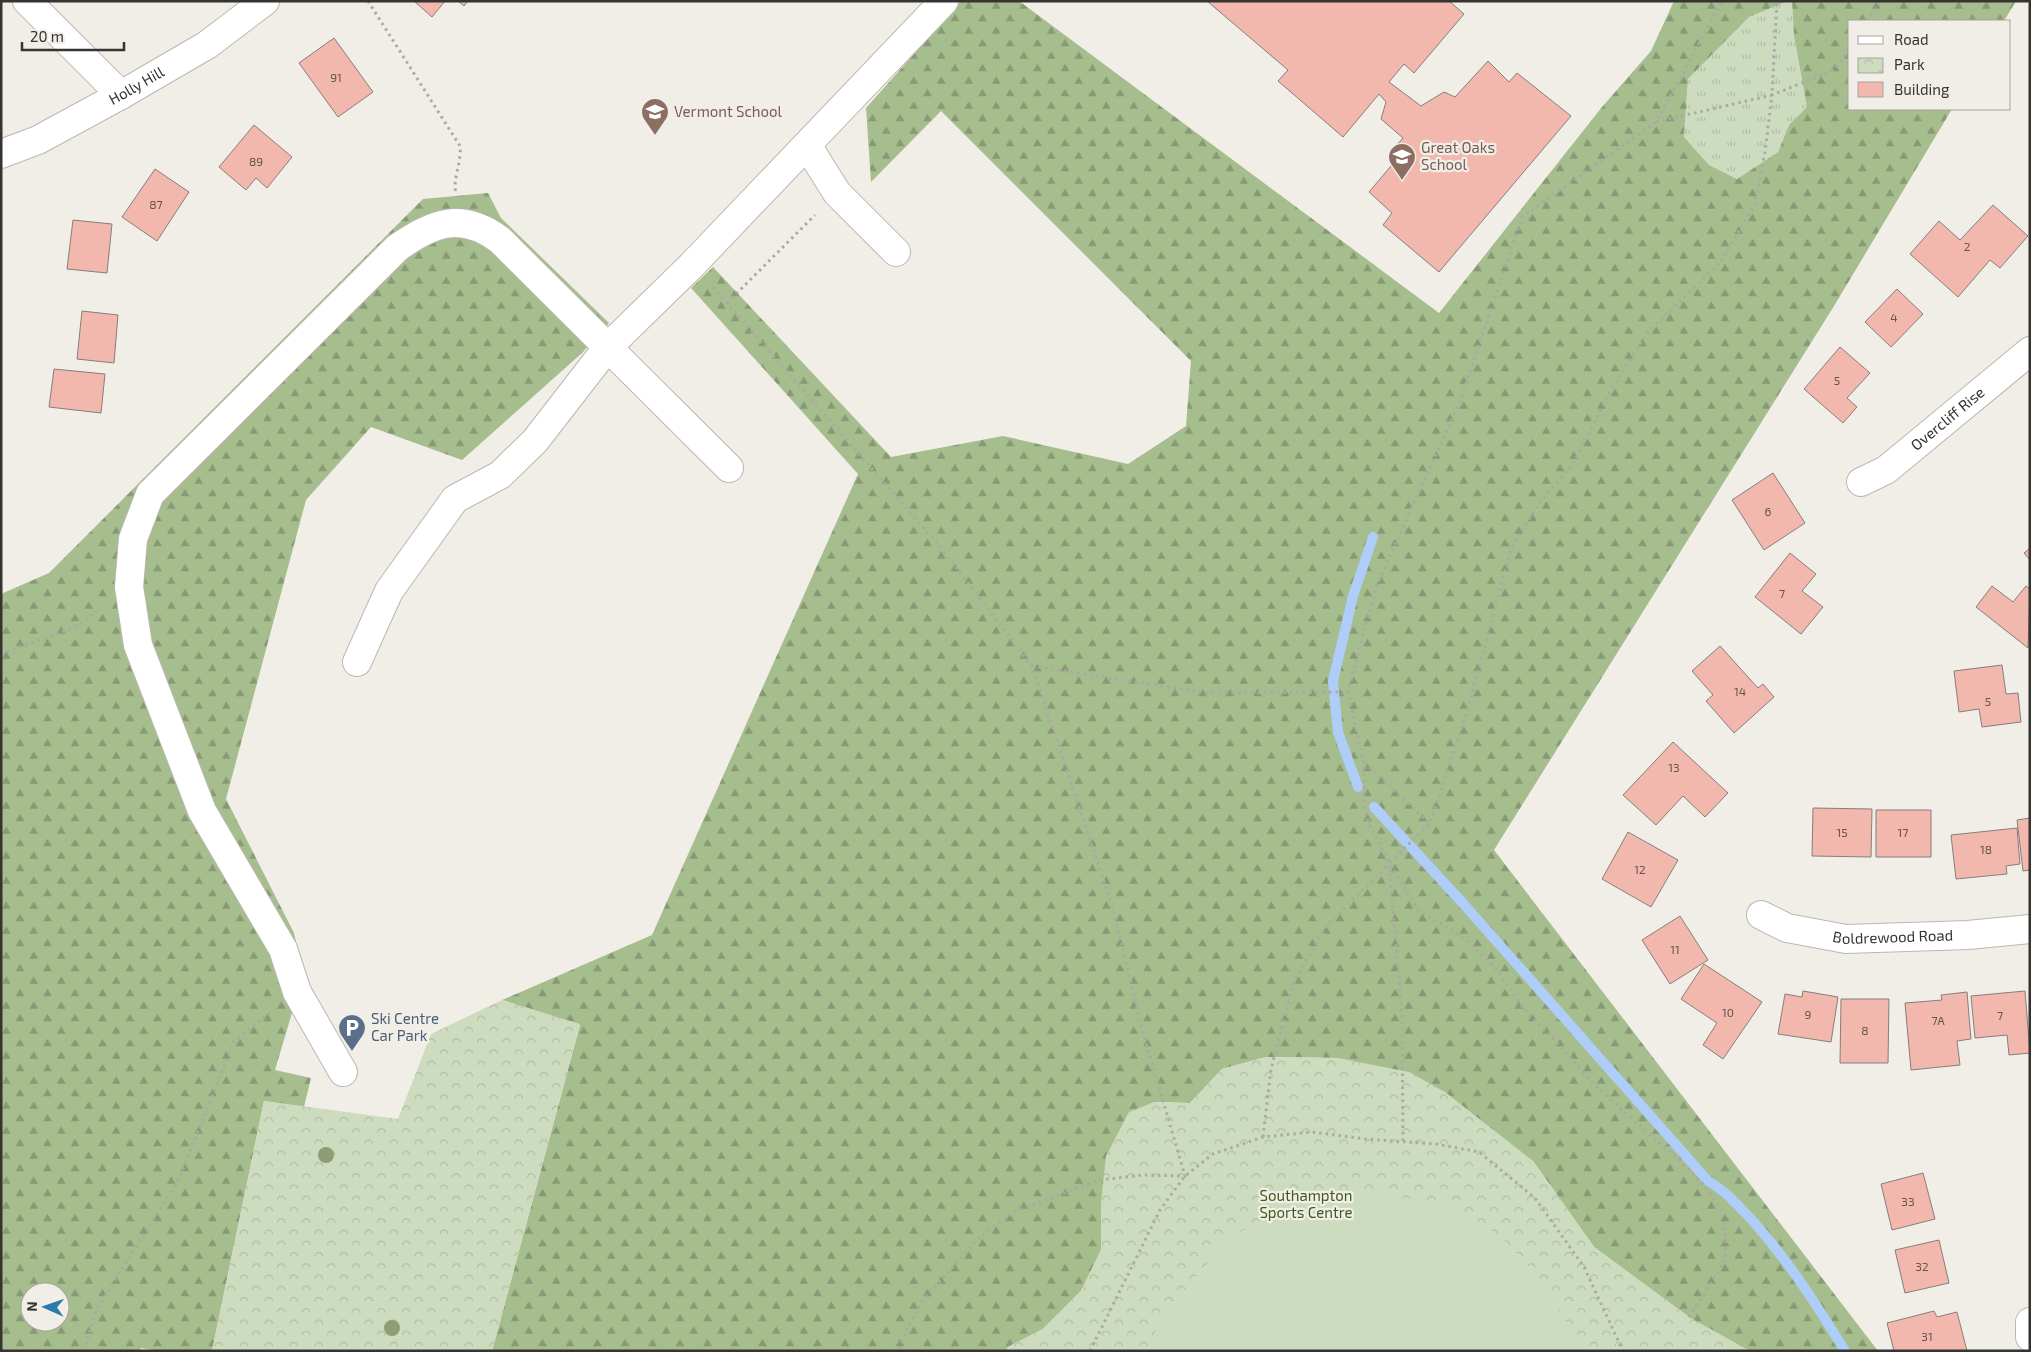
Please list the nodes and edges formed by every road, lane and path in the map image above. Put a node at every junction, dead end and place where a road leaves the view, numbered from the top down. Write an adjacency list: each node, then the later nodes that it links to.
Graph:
1 (26, 1): 10 (street)
2 (265, 1): 10 (street, Holly Hill)
3 (368, 1): 16 (path)
4 (944, 1): 13 (street)
5 (1722, 1): 12 (path)
6 (1777, 1): 11 (path)
7 (1881, 1): 8 (path)
8 (1868, 20)
9 (1848, 50): 11 (path)
10 (121, 95): 14 (street, Holly Hill)
11 (1772, 95): 12 (path); 30 (path)
12 (1656, 122): 28 (path)
13 (807, 145): 15 (street); 18 (street)
14 (1, 154)
15 (837, 193): 17 (street); 19 (path)
16 (465, 224): 20 (street); 24 (street)
17 (896, 252)
18 (692, 264): 19 (path); 20 (street)
19 (727, 303): 27 (path)
20 (607, 348): 22 (street); 26 (street)
21 (2030, 351): 23 (street, Overcliff Rise)
22 (729, 468)
23 (1861, 482)
24 (129, 587): 25 (path); 34 (street)
25 (1, 654)
26 (358, 662)
27 (1032, 666): 28 (path); 38 (path)
28 (1348, 692): 29 (path)
29 (1364, 763): 30 (path); 31 (path)
30 (1430, 824): 31 (path)
31 (1389, 864): 36 (path); 37 (path); 39 (path)
32 (1761, 915): 33 (street, Boldrewood Road)
33 (2030, 929)
34 (297, 992): 35 (street); 42 (path)
35 (343, 1072)
36 (1263, 1137): 37 (path); 38 (path)
37 (1403, 1141): 45 (path)
38 (1186, 1176): 43 (path); 44 (path)
39 (1689, 1317)
40 (2030, 1322): 41 (street)
41 (2030, 1337)
42 (84, 1351)
43 (898, 1351)
44 (1090, 1351)
45 (1623, 1351)

